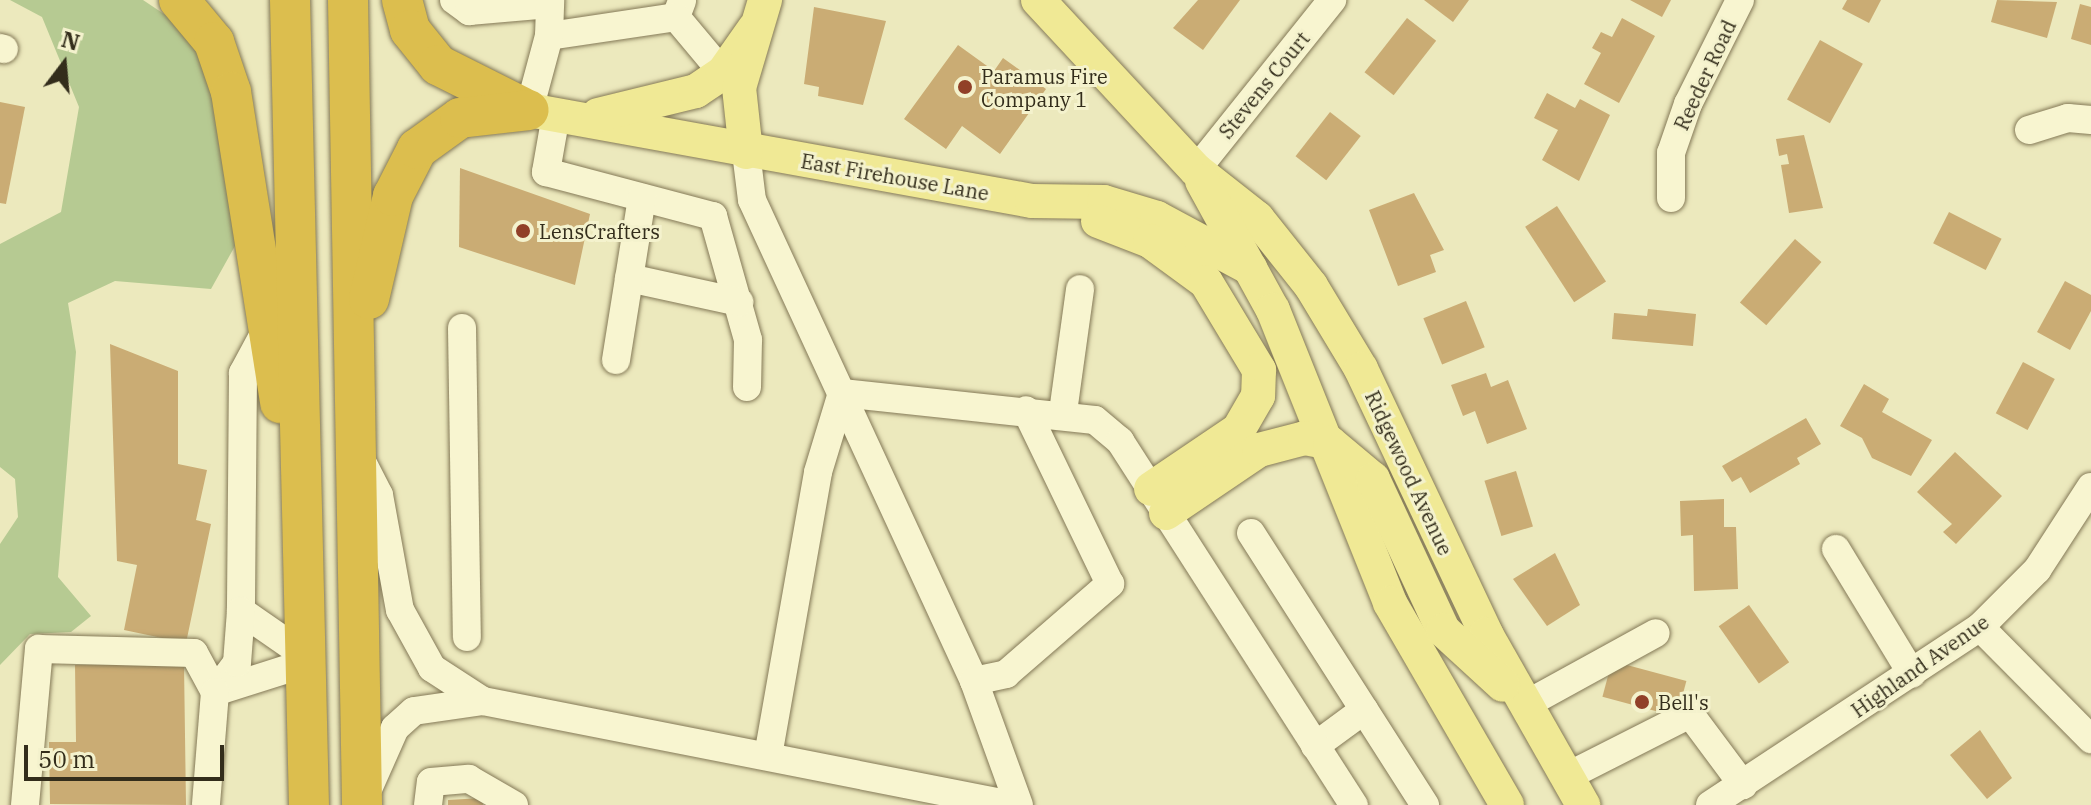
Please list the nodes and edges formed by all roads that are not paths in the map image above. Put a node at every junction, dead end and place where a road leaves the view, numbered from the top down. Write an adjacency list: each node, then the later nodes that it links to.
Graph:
1 (179, 0): 27 (highway)
2 (290, 0): 37 (highway)
3 (348, 0): 29 (highway)
4 (402, 0): 14 (highway)
5 (454, 0): 9 (street)
6 (1038, 0): 18 (main road, Ridgewood Avenue)
7 (1332, 0): 18 (street, Stevens Court)
8 (1740, 0): 20 (street, Reeder Road)
9 (550, 2): 12 (street)
10 (679, 8): 12 (street); 13 (street)
11 (759, 15): 13 (main road); 17 (main road)
12 (549, 36): 14 (street)
13 (723, 73): 14 (main road)
14 (551, 114): 17 (main road, East Firehouse Lane); 19 (street); 29 (highway)
15 (2091, 120): 16 (street)
16 (2029, 130)
17 (746, 152): 21 (main road, East Firehouse Lane); 31 (street)
18 (1196, 170): 22 (main road, Ridgewood Avenue); 50 (main road, Ridgewood Avenue)
19 (642, 198): 23 (street); 25 (street)
20 (1671, 198)
21 (1032, 201): 22 (main road, East Firehouse Lane); 38 (main road)
22 (1250, 268): 34 (main road, Ridgewood Avenue)
23 (629, 278): 25 (street); 28 (street)
24 (1080, 289): 33 (street)
25 (739, 302): 30 (street)
26 (462, 328): 44 (street)
27 (265, 332): 37 (highway); 41 (street)
28 (616, 360)
29 (355, 361): 35 (highway)
30 (747, 387)
31 (842, 393): 32 (street); 47 (street); 54 (street)
32 (1026, 410): 33 (street); 47 (street)
33 (1063, 412): 38 (street)
34 (1321, 440): 38 (main road); 50 (main road); 68 (main road, Ridgewood Avenue)
35 (356, 451): 49 (street); 61 (highway)
36 (2091, 487): 42 (street, Highland Avenue)
37 (299, 492): 45 (highway)
38 (1158, 501): 53 (street)
39 (1251, 533): 51 (street)
40 (1836, 549): 46 (street)
41 (241, 611): 45 (street); 48 (street)
42 (1980, 627): 46 (street, Highland Avenue); 52 (street)
43 (1656, 633): 50 (street)
44 (467, 637)
45 (306, 659): 48 (street); 60 (highway)
46 (1912, 674): 56 (street, Highland Avenue)
47 (974, 681): 65 (street)
48 (215, 692): 58 (street); 59 (street)
49 (483, 701): 54 (street); 61 (street)
50 (1525, 705): 55 (main road, Ridgewood Avenue)
51 (1364, 710): 53 (street); 67 (street)
52 (2091, 739)
53 (1315, 746): 66 (street)
54 (768, 756): 57 (street)
55 (1574, 791): 56 (street)
56 (1725, 798)
57 (966, 801): 64 (street)
58 (25, 805)
59 (206, 805)
60 (309, 805)
61 (363, 805)
62 (428, 805): 63 (street)
63 (514, 805)
64 (1012, 805)
65 (1019, 805)
66 (1354, 805)
67 (1425, 805)
68 (1507, 805)

